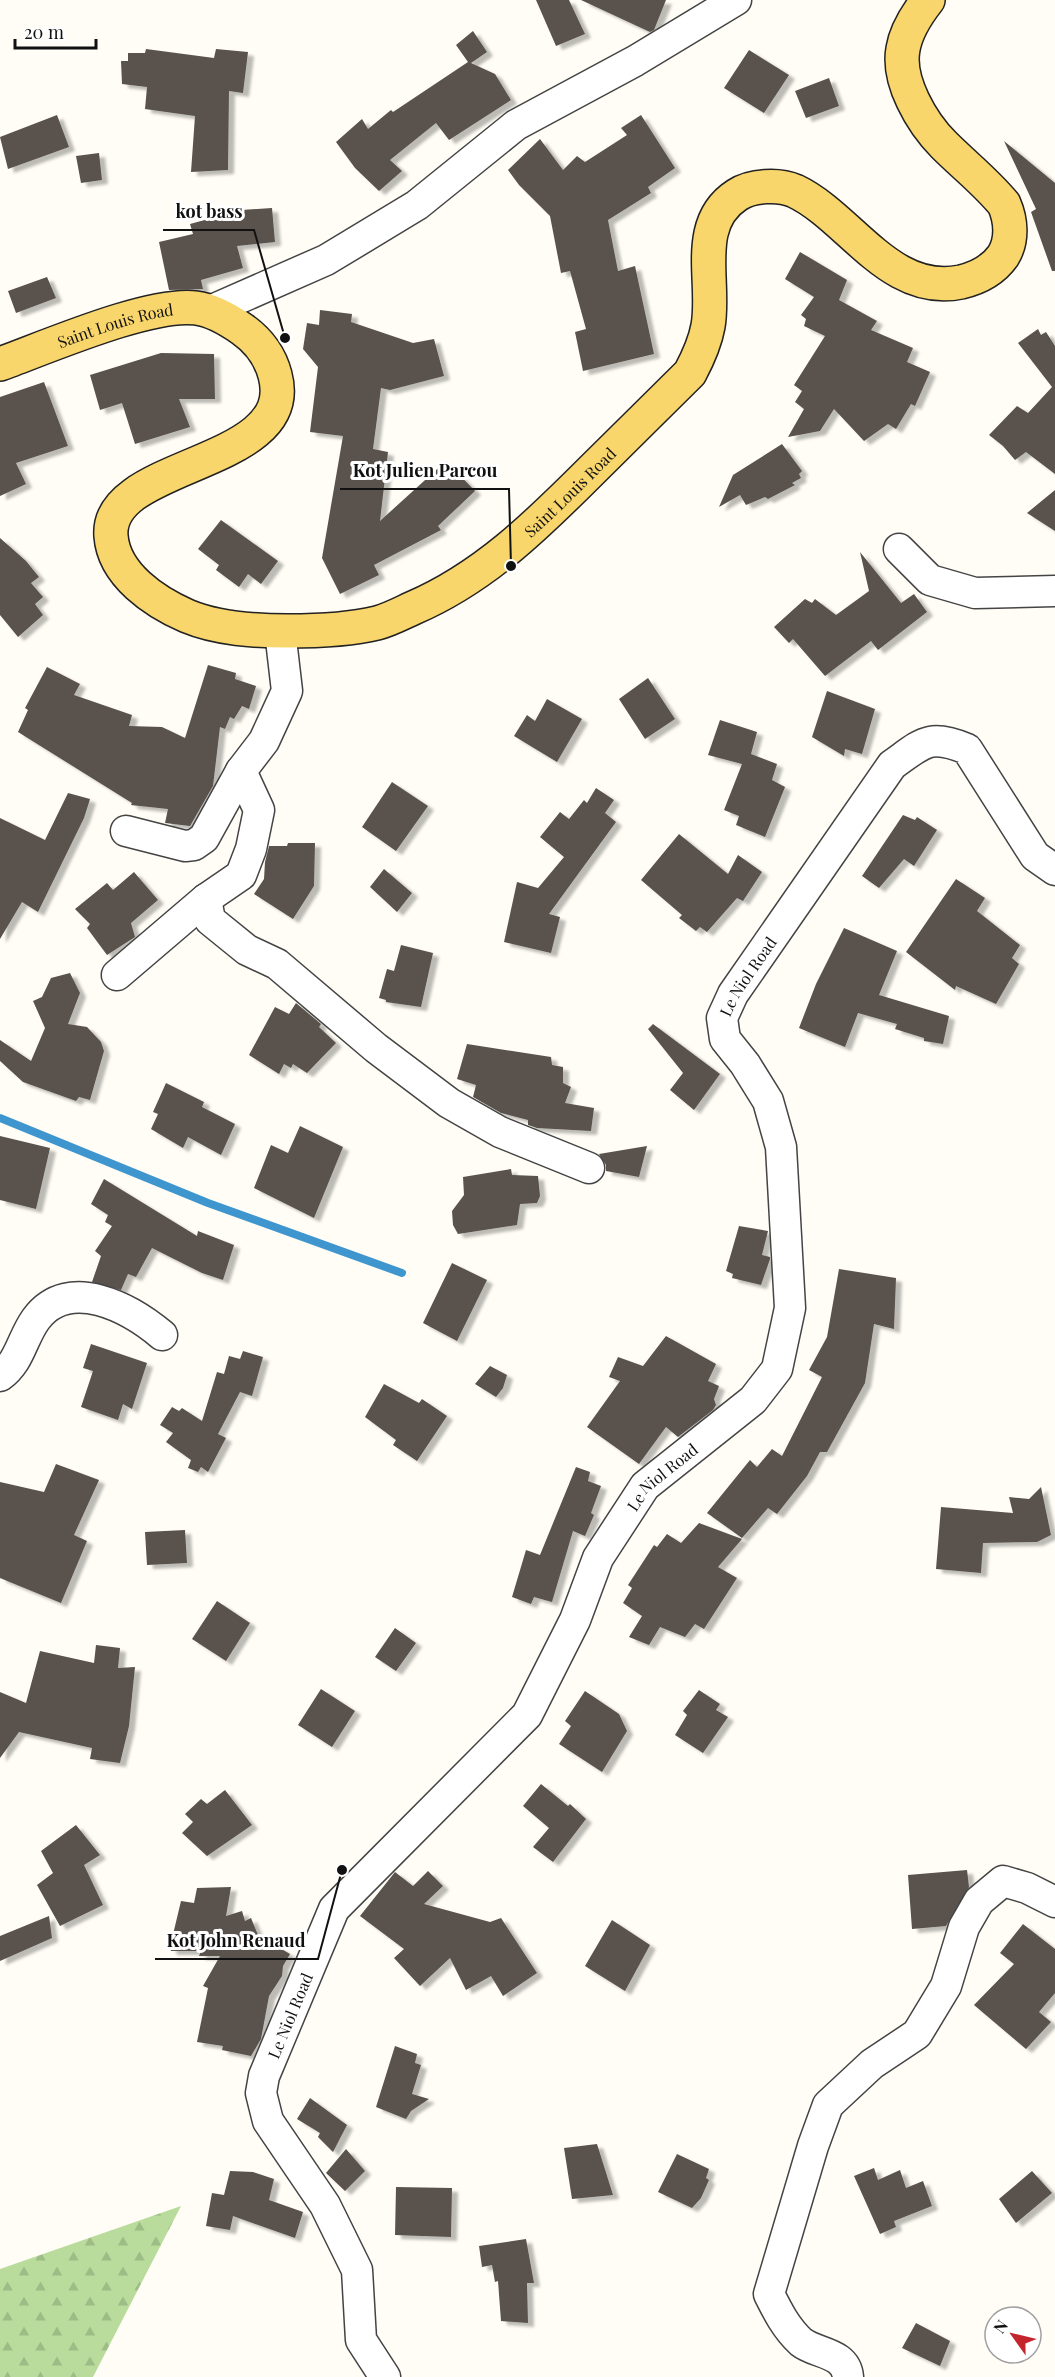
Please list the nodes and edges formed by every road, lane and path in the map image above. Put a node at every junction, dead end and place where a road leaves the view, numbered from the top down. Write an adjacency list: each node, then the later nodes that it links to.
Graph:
1 (736, 0): 3 (street)
2 (928, 0): 7 (main road, Saint Louis Road)
3 (210, 311): 4 (main road, Saint Louis Road); 7 (main road, Saint Louis Road)
4 (0, 364)
5 (899, 549): 6 (street)
6 (1055, 591)
7 (280, 631): 8 (street)
8 (241, 771): 9 (street); 11 (street)
9 (126, 831)
10 (1055, 870): 17 (street, Le Niol Road)
11 (206, 899): 12 (street); 13 (street)
12 (117, 975)
13 (589, 1168)
14 (162, 1335): 15 (street)
15 (0, 1377)
16 (1055, 1902): 18 (street)
17 (385, 2377)
18 (848, 2377)

